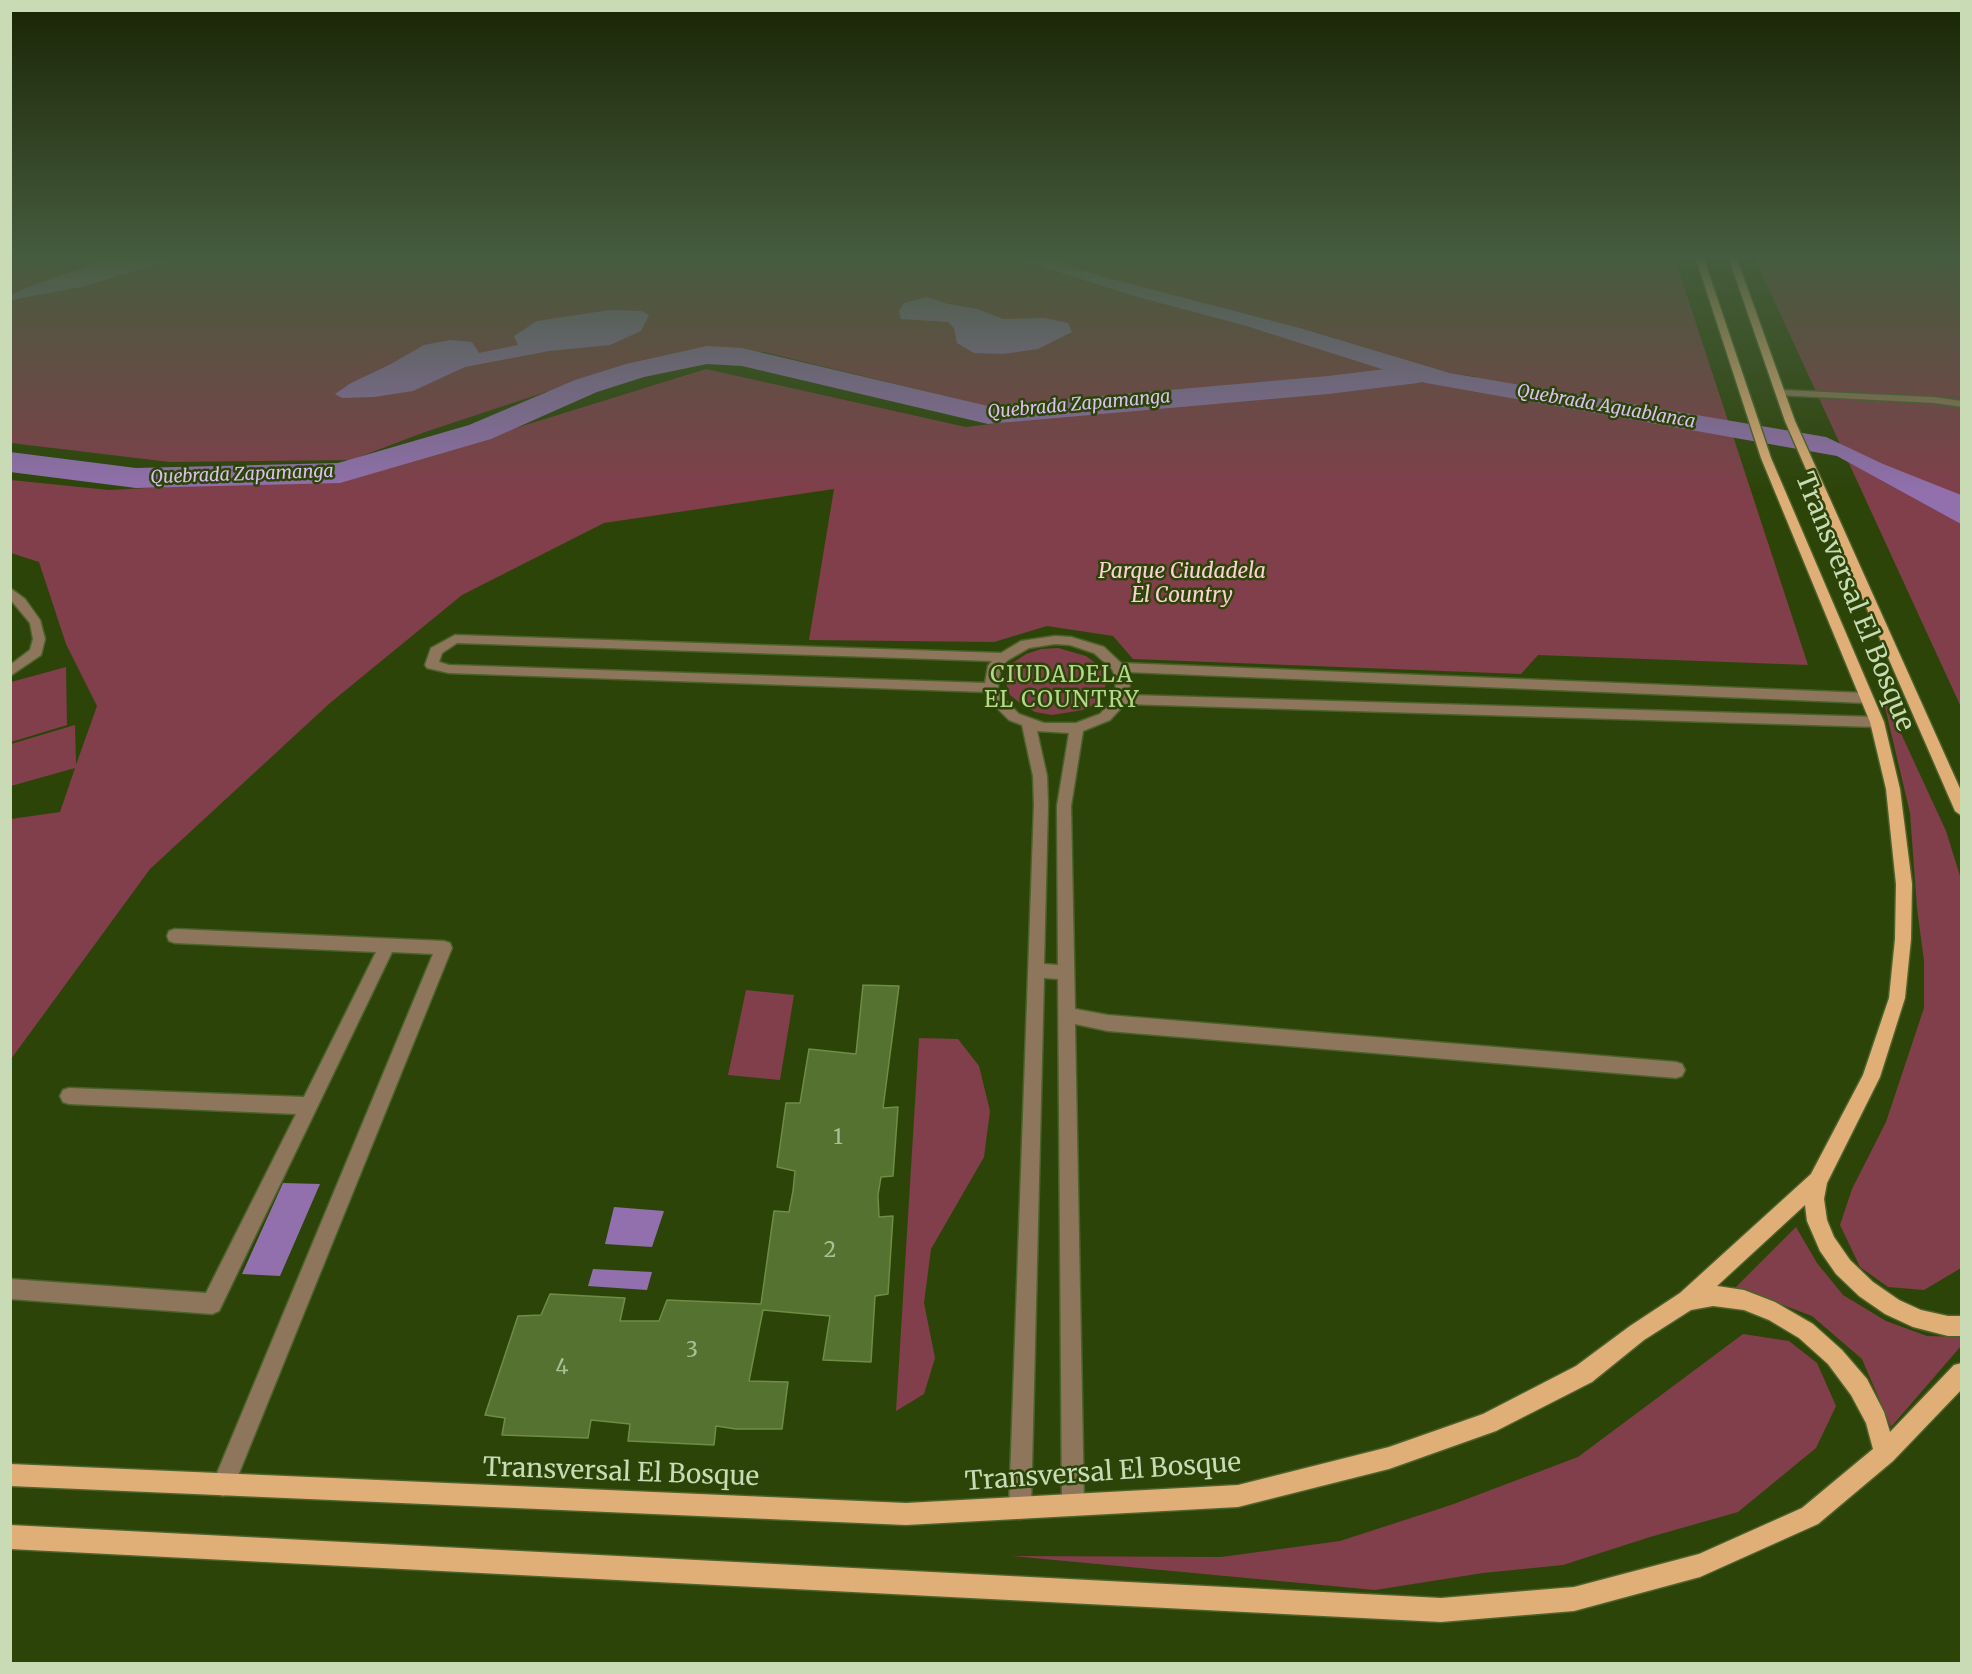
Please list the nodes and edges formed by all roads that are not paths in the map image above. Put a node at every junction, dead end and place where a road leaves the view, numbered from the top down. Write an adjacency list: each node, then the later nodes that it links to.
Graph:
1 (1726, 337): 10 (main road, Transversal El Bosque)
2 (1761, 337): 3 (main road, Transversal El Bosque)
3 (1782, 393): 4 (street); 15 (main road, Transversal El Bosque)
4 (1962, 404)
5 (10, 592): 8 (street)
6 (1003, 657): 7 (street); 9 (street); 9 (street)
7 (1118, 667): 10 (street); 11 (street)
8 (10, 672)
9 (991, 688): 13 (street)
10 (1866, 698): 12 (main road, Transversal El Bosque)
11 (1122, 699): 12 (street); 14 (street)
12 (1877, 722): 24 (main road, Transversal El Bosque)
13 (1028, 723): 14 (street); 18 (street)
14 (1077, 728): 19 (street)
15 (1962, 811)
16 (175, 936): 17 (street)
17 (387, 946): 23 (street); 31 (street)
18 (1035, 971): 19 (street); 33 (street)
19 (1065, 972): 20 (street)
20 (1067, 1015): 21 (street); 32 (street)
21 (1676, 1070)
22 (69, 1096): 23 (street)
23 (309, 1106): 25 (street)
24 (1818, 1181): 26 (main road, Transversal El Bosque); 27 (main road)
25 (10, 1289)
26 (1687, 1300): 29 (main road); 32 (main road, Transversal El Bosque)
27 (1962, 1326)
28 (1962, 1373): 29 (main road)
29 (1885, 1453): 34 (main road)
30 (10, 1474): 31 (main road, Transversal El Bosque)
31 (223, 1485): 33 (main road, Transversal El Bosque)
32 (1073, 1505): 33 (main road, Transversal El Bosque)
33 (1020, 1508)
34 (10, 1537)

